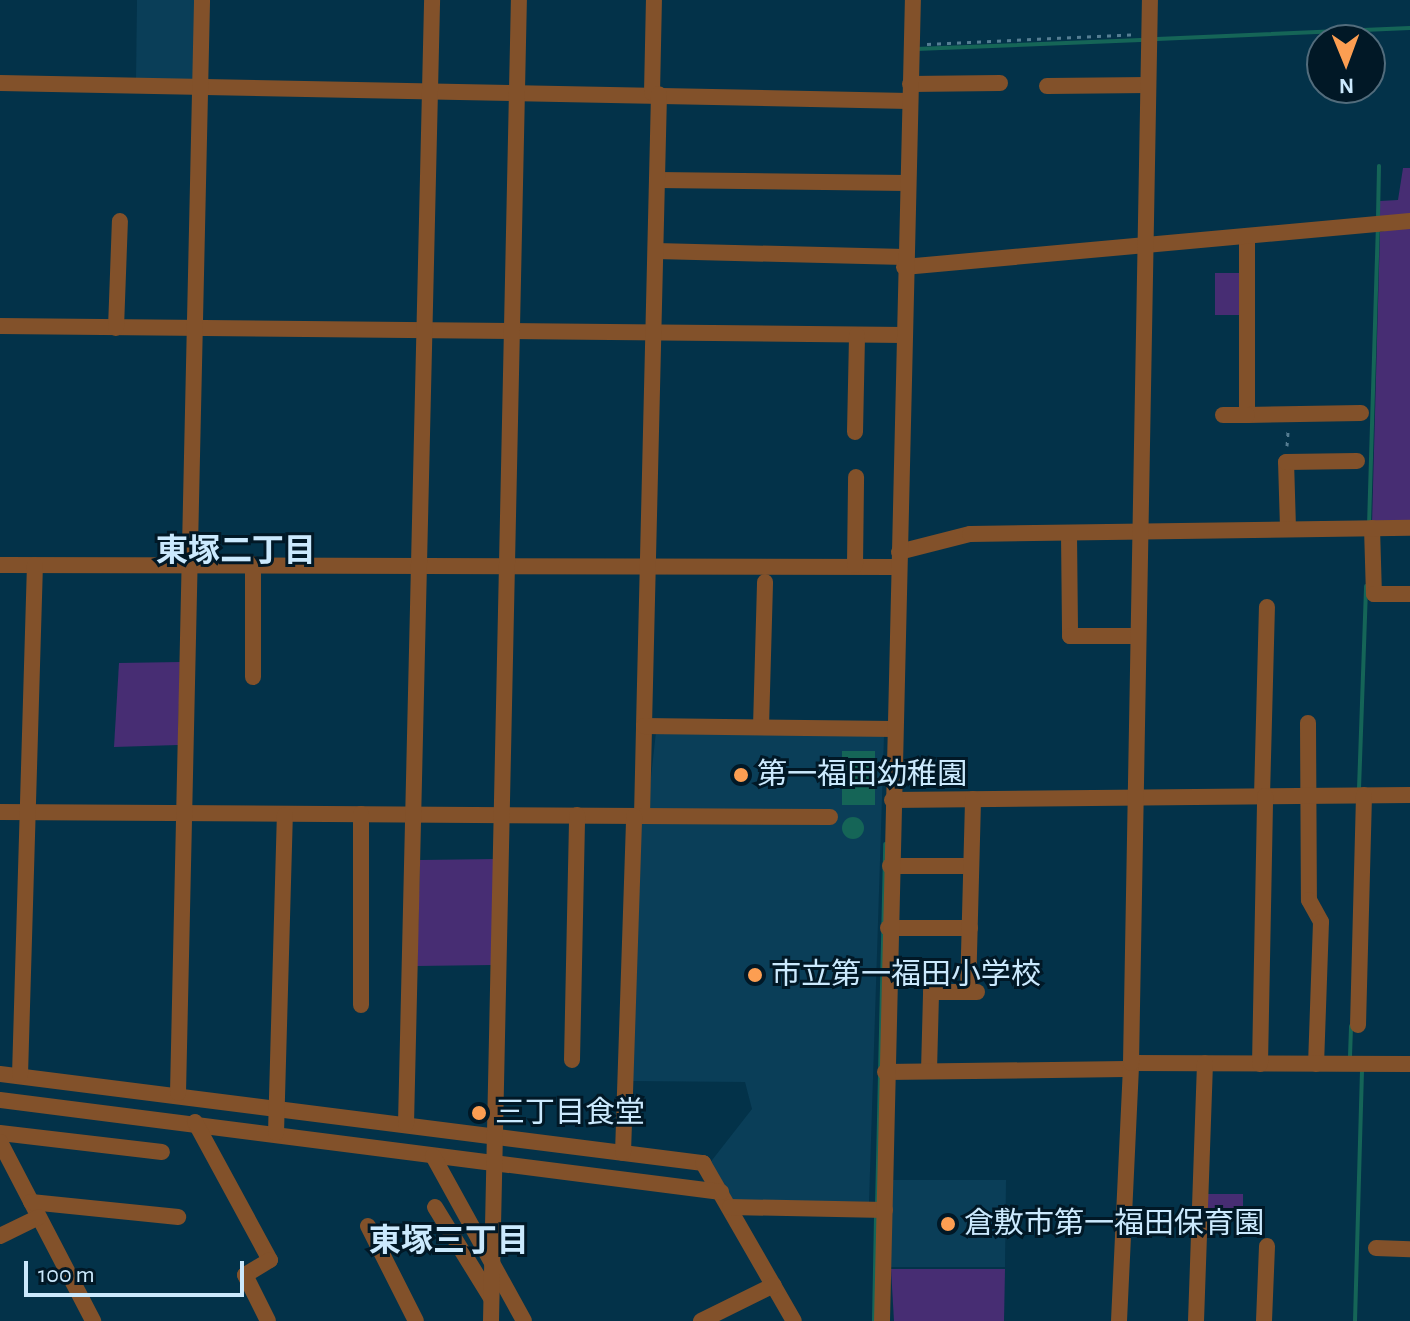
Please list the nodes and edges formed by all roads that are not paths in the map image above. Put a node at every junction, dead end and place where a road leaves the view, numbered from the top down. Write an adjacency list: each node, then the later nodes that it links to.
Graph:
1 (202, 0): 10 (street)
2 (432, 0): 12 (street)
3 (519, 0): 13 (street)
4 (654, 0): 14 (street)
5 (913, 0): 15 (street)
6 (1150, 0): 9 (street)
7 (0, 83): 10 (street)
8 (1000, 83): 15 (street)
9 (1148, 85): 11 (street); 21 (street)
10 (199, 86): 12 (street); 26 (street)
11 (1047, 86)
12 (431, 91): 13 (street); 27 (street)
13 (517, 92): 14 (street); 28 (street)
14 (656, 94): 15 (street); 16 (street)
15 (906, 97): 17 (street)
16 (658, 180): 17 (street); 22 (street)
17 (907, 183): 23 (street)
18 (120, 221): 25 (street)
19 (1410, 221): 20 (street)
20 (1247, 236): 21 (street); 34 (street)
21 (1144, 247): 23 (street); 41 (street)
22 (656, 251): 23 (street); 29 (street)
23 (904, 262): 31 (street)
24 (0, 326): 25 (street)
25 (116, 328): 26 (street)
26 (193, 329): 27 (street); 44 (street)
27 (427, 333): 28 (street); 46 (street)
28 (512, 333): 29 (street); 49 (street)
29 (654, 333): 30 (street); 51 (street)
30 (857, 335): 31 (street); 35 (street)
31 (904, 335): 43 (street)
32 (1361, 413): 34 (street)
33 (1223, 415): 34 (street)
34 (1247, 415)
35 (855, 432)
36 (1357, 461): 38 (street)
37 (856, 477): 50 (street)
38 (1288, 528): 39 (street); 41 (street)
39 (1369, 528): 40 (street); 53 (street)
40 (1410, 528)
41 (1139, 533): 42 (street); 55 (street)
42 (1069, 534): 43 (street); 55 (street)
43 (895, 563): 50 (street); 60 (street)
44 (187, 564): 45 (street); 48 (street); 73 (street)
45 (253, 564): 46 (street); 56 (street)
46 (421, 564): 49 (street); 71 (street)
47 (0, 565): 48 (street)
48 (35, 565): 69 (street)
49 (507, 565): 51 (street); 72 (street)
50 (855, 565): 51 (street)
51 (646, 566): 58 (street)
52 (765, 582): 59 (street)
53 (1409, 594)
54 (1267, 607): 63 (street)
55 (1136, 636): 65 (street)
56 (253, 677)
57 (1308, 723): 64 (street)
58 (644, 726): 59 (street); 76 (street)
59 (761, 727): 60 (street)
60 (890, 728): 67 (street)
61 (1361, 795): 62 (street); 64 (street); 83 (street)
62 (1410, 795)
63 (1264, 796): 64 (street); 65 (street); 86 (street)
64 (1310, 796): 87 (street)
65 (1132, 797): 66 (street); 89 (street)
66 (973, 799): 67 (street); 79 (street)
67 (892, 800): 78 (street)
68 (0, 812): 69 (street)
69 (25, 813): 73 (street); 93 (street)
70 (361, 814): 71 (street); 74 (street); 82 (street)
71 (415, 814): 72 (street); 99 (street)
72 (502, 814): 75 (street); 103 (street)
73 (184, 815): 74 (street); 94 (street)
74 (285, 815): 97 (street)
75 (577, 815): 76 (street); 84 (street)
76 (638, 816): 77 (street); 106 (street)
77 (830, 817)
78 (890, 866): 79 (street); 80 (street)
79 (971, 866): 81 (street)
80 (888, 928): 81 (street); 91 (street)
81 (970, 928): 90 (street)
82 (361, 1005)
83 (1358, 1025)
84 (572, 1060)
85 (1205, 1063): 86 (street); 89 (street); 132 (street)
86 (1260, 1064): 87 (street)
87 (1316, 1064): 88 (street)
88 (1410, 1064)
89 (1129, 1066): 90 (street); 131 (street)
90 (929, 1071): 91 (street)
91 (885, 1072): 113 (street)
92 (0, 1074): 93 (street)
93 (20, 1075): 94 (street)
94 (178, 1093): 96 (street)
95 (0, 1100): 98 (street)
96 (233, 1101): 97 (street); 100 (street)
97 (277, 1106): 99 (street); 102 (street)
98 (195, 1122): 100 (street); 124 (street)
99 (406, 1124): 103 (street)
100 (229, 1127): 102 (street)
101 (0, 1133): 105 (street)
102 (276, 1133): 107 (street)
103 (495, 1135): 106 (street); 108 (street)
104 (0, 1142): 112 (street)
105 (162, 1152)
106 (623, 1153): 109 (street)
107 (433, 1156): 108 (street); 120 (street)
108 (494, 1161): 109 (street); 120 (street)
109 (721, 1192): 111 (street)
110 (435, 1207): 122 (street)
111 (730, 1207): 113 (street); 121 (street)
112 (35, 1209): 114 (street); 116 (street); 123 (street)
113 (879, 1209): 130 (street)
114 (178, 1217)
115 (368, 1226): 125 (street)
116 (0, 1236)
117 (1267, 1246): 133 (street)
118 (1376, 1248): 119 (street)
119 (1410, 1249)
120 (492, 1261): 122 (street); 127 (street)
121 (774, 1285): 128 (street); 129 (street)
122 (491, 1298): 126 (street)
123 (93, 1321)
124 (268, 1321)
125 (416, 1321)
126 (491, 1321)
127 (524, 1321)
128 (701, 1321)
129 (794, 1321)
130 (882, 1321)
131 (1119, 1321)
132 (1196, 1321)
133 (1264, 1321)

